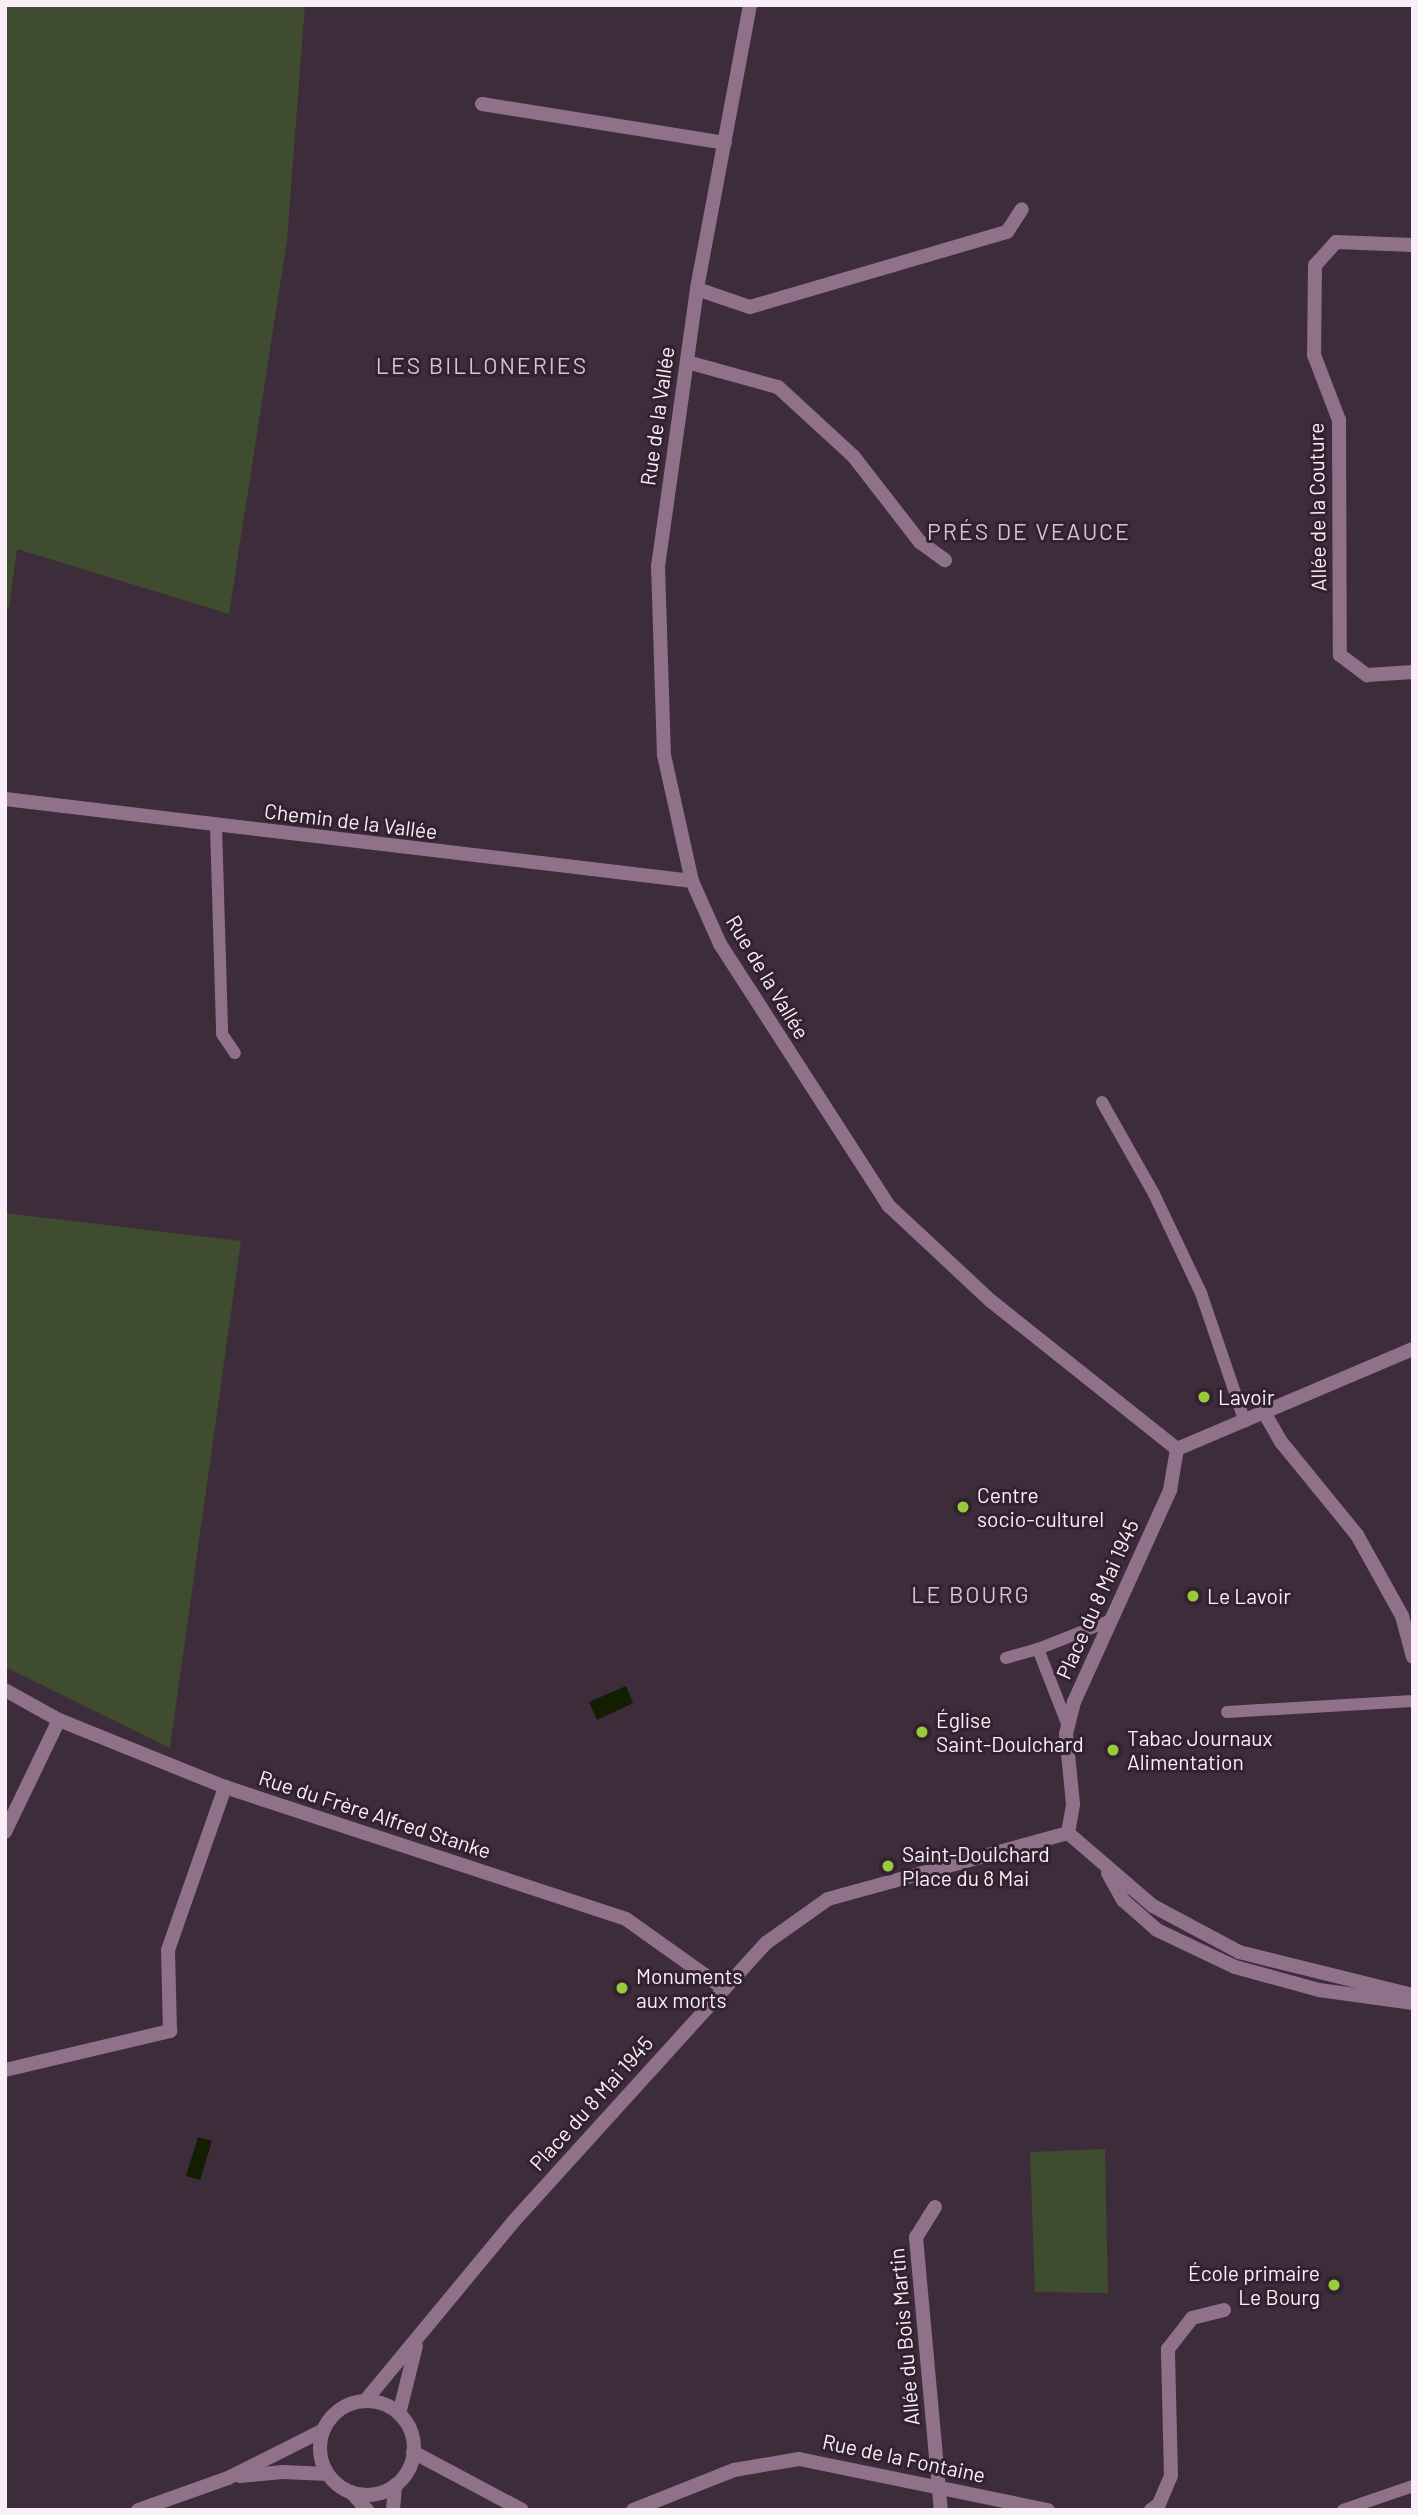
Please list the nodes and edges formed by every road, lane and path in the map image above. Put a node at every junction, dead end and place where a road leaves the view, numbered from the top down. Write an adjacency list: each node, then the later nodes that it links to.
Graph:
1 (750, 5): 3 (street, Rue de la Vallée)
2 (482, 104): 3 (street)
3 (724, 142): 6 (street, Rue de la Vallée)
4 (1022, 209): 6 (street)
5 (1413, 245): 9 (street, Allée de la Couture)
6 (697, 289): 7 (street, Rue de la Vallée)
7 (687, 362): 8 (street); 12 (street, Rue de la Vallée)
8 (945, 559)
9 (1413, 672)
10 (5, 799): 11 (street, Chemin de la Vallée)
11 (216, 826): 12 (street, Chemin de la Vallée); 13 (lane)
12 (692, 881): 18 (street, Rue de la Vallée)
13 (235, 1053)
14 (1102, 1102): 17 (lane)
15 (1413, 1349): 16 (street)
16 (1265, 1415): 17 (street); 21 (street)
17 (1245, 1422): 18 (street)
18 (1177, 1449): 19 (street, Place du 8 Mai 1945)
19 (1109, 1621): 20 (lane); 27 (street, Place du 8 Mai 1945)
20 (1038, 1649): 22 (lane); 27 (lane)
21 (1413, 1657)
22 (1006, 1658)
23 (5, 1690): 26 (street, Rue du Frère Alfred Stanke)
24 (1413, 1701): 25 (lane)
25 (1227, 1712)
26 (59, 1720): 28 (street, Rue du Frère Alfred Stanke); 29 (street)
27 (1068, 1726): 30 (street, Place du 8 Mai 1945)
28 (225, 1787): 34 (street, Rue du Frère Alfred Stanke); 37 (street)
29 (5, 1832)
30 (1069, 1833): 31 (street); 34 (street, Place du 8 Mai 1945)
31 (1104, 1865): 32 (street); 33 (street)
32 (1239, 1952): 33 (street); 35 (street)
33 (1235, 1968): 36 (street)
34 (723, 1988): 40 (street, Place du 8 Mai 1945)
35 (1413, 1995)
36 (1413, 2003)
37 (5, 2070)
38 (935, 2207): 49 (street, Allée du Bois Martin)
39 (1224, 2310): 58 (street)
40 (416, 2345): 41 (street, Place du 8 Mai 1945); 42 (street, Place du 8 Mai 1945)
41 (365, 2401): 42 (street); 43 (street)
42 (399, 2414): 44 (street)
43 (324, 2430): 45 (street); 46 (street)
44 (414, 2452): 47 (street); 54 (street)
45 (328, 2474): 46 (street); 50 (street)
46 (228, 2478): 51 (street)
47 (395, 2485): 50 (street); 53 (street)
48 (1413, 2486): 59 (lane)
49 (941, 2487): 55 (street, Rue de la Fontaine); 56 (street, Allée du Bois Martin); 57 (street, Rue de la Fontaine)
50 (351, 2492): 52 (street)
51 (138, 2510)
52 (368, 2510)
53 (393, 2510)
54 (522, 2510)
55 (633, 2510)
56 (941, 2510)
57 (1048, 2510)
58 (1151, 2510)
59 (1344, 2510)

